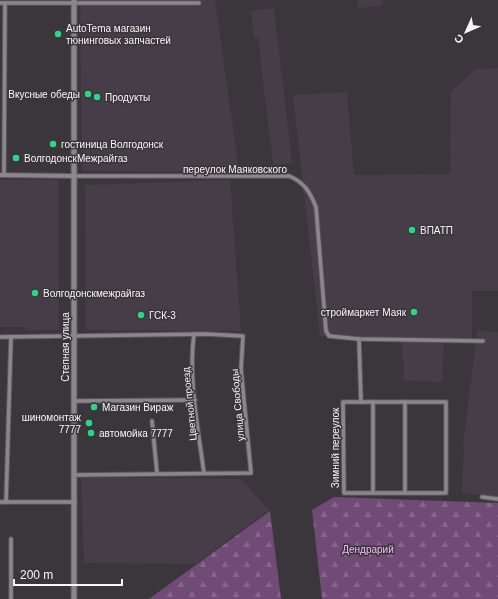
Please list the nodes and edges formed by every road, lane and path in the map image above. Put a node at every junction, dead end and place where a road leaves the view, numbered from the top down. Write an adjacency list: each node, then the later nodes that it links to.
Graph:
1 (74, 1): 3 (street); 4 (street); 6 (main road, Степная улица)
2 (0, 2): 3 (street)
3 (5, 2): 5 (street)
4 (199, 3)
5 (2, 175): 6 (street, переулок Маяковского)
6 (74, 176): 8 (main road, Степная улица); 11 (street, переулок Маяковского)
7 (194, 334): 8 (street); 14 (street, Цветной проезд); 20 (street, улица Свободы)
8 (74, 336): 10 (street); 13 (main road, Степная улица)
9 (0, 337): 10 (street)
10 (11, 337): 27 (street)
11 (359, 339): 12 (street, переулок Маяковского); 15 (street)
12 (483, 341)
13 (74, 400): 14 (street); 21 (main road, Степная улица)
14 (195, 400): 20 (street, Цветной проезд)
15 (361, 402): 16 (street); 22 (street, Зимний переулок)
16 (373, 402): 17 (street); 22 (street)
17 (405, 402): 23 (street); 23 (street)
18 (152, 421): 19 (street)
19 (157, 473): 20 (street); 21 (street)
20 (204, 473)
21 (75, 475): 28 (main road, Степная улица)
22 (373, 493): 23 (street)
23 (405, 493)
24 (482, 497): 25 (street)
25 (498, 499)
26 (0, 502): 27 (street)
27 (6, 502): 28 (street)
28 (75, 502): 31 (main road, Степная улица)
29 (11, 539): 30 (street)
30 (11, 599)
31 (74, 599)

